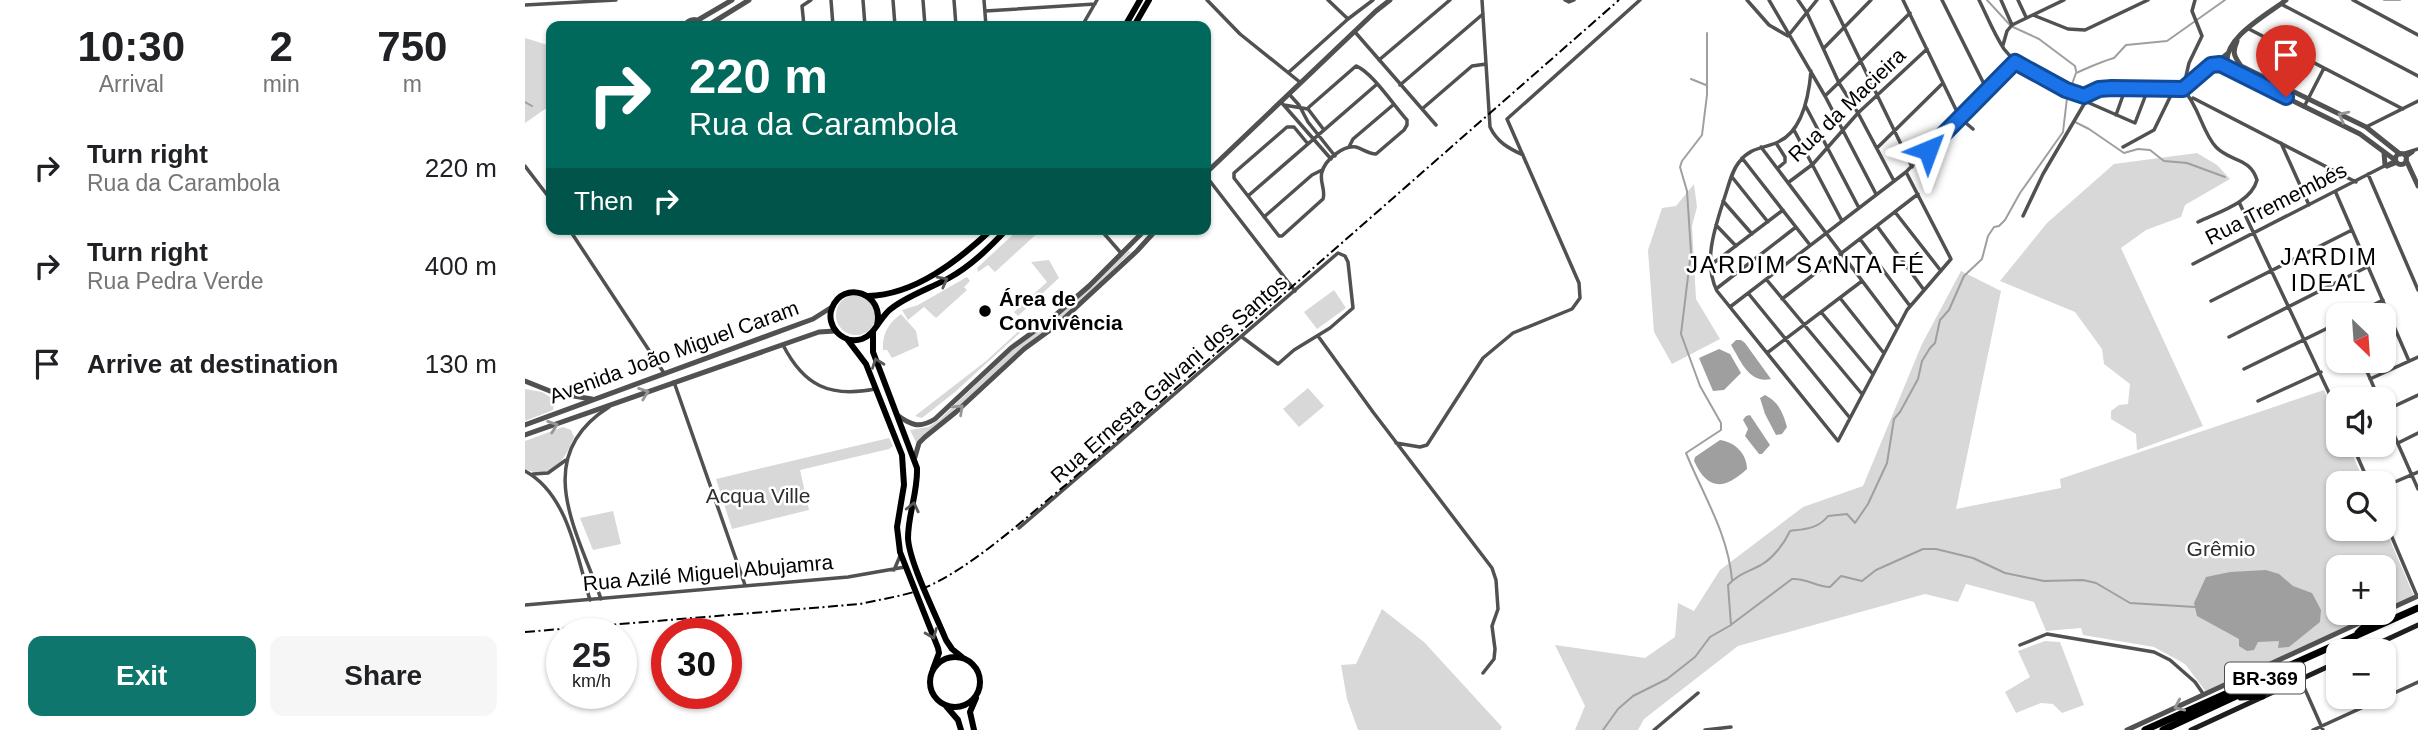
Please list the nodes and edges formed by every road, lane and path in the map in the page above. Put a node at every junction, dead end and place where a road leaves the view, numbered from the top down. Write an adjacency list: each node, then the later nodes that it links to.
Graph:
1 (616, 0): 36 (street)
2 (732, 0): 48 (street)
3 (749, 0): 50 (street)
4 (811, 0): 51 (street)
5 (831, 0): 52 (street)
6 (863, 0): 53 (street)
7 (893, 0): 54 (street)
8 (923, 0): 55 (street)
9 (954, 0): 56 (street)
10 (984, 0): 41 (street)
11 (1140, 0): 59 (main road)
12 (1149, 0): 60 (main road)
13 (1207, 0): 80 (street)
14 (1328, 0): 47 (street)
15 (1373, 0): 47 (street)
16 (1390, 0): 64 (street)
17 (1450, 0): 71 (street)
18 (1482, 0): 44 (street)
19 (1574, 0): 37 (street)
20 (1640, 0): 133 (street)
21 (1747, 0): 66 (street)
22 (1769, 0): 66 (street)
23 (1798, 0): 42 (street)
24 (1817, 0): 42 (street)
25 (1831, 0): 62 (street)
26 (1871, 0): 62 (street)
27 (1903, 0): 43 (street)
28 (1942, 0): 92 (street)
29 (1979, 0): 68 (street)
30 (2001, 0): 61 (street)
31 (2018, 0): 46 (street)
32 (2064, 0): 45 (street)
33 (2148, 0): 45 (street)
34 (2195, 0): 91 (street)
35 (2353, 0): 65 (street)
36 (572, 1): 40 (street)
37 (1566, 1)
38 (1096, 2): 41 (street); 58 (street)
39 (2283, 2): 63 (street); 81 (street)
40 (525, 5)
41 (985, 11): 57 (street)
42 (1807, 13): 66 (street); 67 (street)
43 (1910, 13): 69 (street); 72 (street)
44 (1483, 14): 74 (street); 87 (street)
45 (2033, 15): 46 (street)
46 (2027, 18): 61 (street)
47 (1348, 19): 80 (street)
48 (698, 20): 49 (street)
49 (689, 21)
50 (713, 21)
51 (804, 21)
52 (833, 21)
53 (865, 21)
54 (895, 21)
55 (925, 21)
56 (956, 21)
57 (986, 21)
58 (1085, 21)
59 (1128, 21)
60 (1137, 21)
61 (2012, 25): 68 (street)
62 (1844, 27): 67 (street); 72 (street)
63 (2248, 28): 70 (street); 77 (street)
64 (1354, 31): 71 (street); 83 (street)
65 (2418, 35)
66 (1788, 36): 78 (street)
67 (1824, 48): 84 (street)
68 (2003, 48): 73 (street)
69 (1927, 49): 85 (street); 96 (street, Rua da Macieira)
70 (2229, 50): 75 (street); 76 (street); 79 (street)
71 (1379, 60): 87 (street)
72 (1861, 62): 84 (street); 96 (street)
73 (2015, 62): 92 (street); 94 (street)
74 (1486, 64): 106 (street); 133 (street)
75 (2211, 65): 76 (street); 91 (street)
76 (2230, 67): 82 (street)
77 (2324, 68): 98 (street); 107 (street)
78 (1811, 71): 95 (street); 103 (street)
79 (2252, 71): 82 (street); 98 (street)
80 (1289, 72): 83 (street)
81 (2418, 76)
82 (2249, 79): 104 (street)
83 (1301, 83): 93 (street)
84 (1839, 83): 95 (street); 109 (street)
85 (1943, 83): 111 (street); 120 (street)
86 (1376, 85): 102 (street); 108 (street); 119 (street)
87 (1401, 85): 106 (street)
88 (2126, 87): 89 (street); 94 (street); 110 (street)
89 (2148, 88): 90 (street); 110 (street)
90 (2174, 89): 91 (street); 126 (street)
91 (2183, 89): 97 (street)
92 (1987, 90): 111 (street)
93 (1289, 94): 101 (street); 105 (street)
94 (2090, 94): 100 (street)
95 (1825, 96): 117 (street)
96 (1878, 97): 109 (street, Rua da Macieira); 120 (street)
97 (2191, 97): 123 (street); 158 (street)
98 (2309, 98): 104 (street); 115 (street, one-way to 98)
99 (2418, 101): 107 (street)
100 (2087, 102): 110 (street); 163 (street)
101 (1283, 104): 105 (street); 114 (street); 142 (street)
102 (1393, 105): 129 (street); 129 (street)
103 (1805, 105): 116 (street); 128 (street)
104 (2304, 107): 132 (street)
105 (1301, 108): 108 (street); 112 (street)
106 (1422, 109): 113 (street)
107 (2403, 109): 115 (street)
108 (1308, 110): 119 (street)
109 (1858, 113): 117 (street, Rua da Macieira); 130 (street)
110 (2116, 116)
111 (1960, 118): 118 (street); 140 (street)
112 (1308, 122): 114 (street); 121 (street)
113 (1436, 125)
114 (1303, 126): 122 (street)
115 (2366, 127): 136 (street)
116 (1794, 129): 124 (street); 137 (street)
117 (1843, 129): 128 (street, Rua da Macieira); 154 (street)
118 (1973, 129)
119 (1324, 130): 121 (street)
120 (1894, 131): 130 (street); 140 (street)
121 (1318, 135): 122 (street); 134 (street)
122 (1314, 139): 125 (street); 134 (street)
123 (2280, 142): 149 (street); 159 (street)
124 (1776, 143): 127 (street); 141 (street)
125 (1308, 144): 156 (street); 156 (street)
126 (2123, 146)
127 (1761, 147): 135 (street); 141 (street)
128 (1828, 147): 137 (street, Rua da Macieira); 160 (street)
129 (1348, 148): 134 (street)
130 (1877, 148): 147 (street)
131 (2418, 149): 136 (street, Rua Tremembés)
132 (2382, 151): 136 (street); 138 (street)
133 (1523, 155): 251 (street)
134 (1333, 157): 143 (street)
135 (1742, 158): 146 (street); 161 (street)
136 (2401, 159): 138 (street, Rua Tremembés); 145 (street, Rua Tremembés); 151 (street)
137 (1813, 164): 150 (street, Rua da Macieira); 165 (street)
138 (2385, 165): 145 (street, Rua Tremembés)
139 (525, 166): 153 (street)
140 (1912, 167): 144 (street)
141 (1778, 168): 150 (street)
142 (1211, 170)
143 (1322, 170): 164 (street); 164 (street)
144 (1906, 172): 147 (street); 155 (street)
145 (2370, 173): 149 (street, Rua Tremembés); 195 (street)
146 (1732, 177): 157 (street); 166 (street)
147 (1894, 181): 154 (street)
148 (1211, 182): 196 (street)
149 (2356, 182): 152 (street, Rua Tremembés)
150 (1789, 183): 172 (street)
151 (2418, 185)
152 (2336, 192): 159 (street, Rua Tremembés); 171 (street)
153 (546, 193)
154 (1877, 194): 160 (street)
155 (1918, 194): 162 (street); 189 (street)
156 (1248, 196): 164 (street)
157 (1723, 201): 168 (street); 174 (street)
158 (2239, 202): 167 (street); 173 (street)
159 (2309, 205): 173 (street, Rua Tremembés)
160 (1859, 208): 165 (street)
161 (1783, 210): 166 (street); 170 (street)
162 (1895, 212): 169 (street); 189 (street)
163 (2023, 216)
164 (1263, 218)
165 (1842, 221): 172 (street)
166 (1767, 222): 174 (street)
167 (2198, 222)
168 (1716, 225): 183 (street); 187 (street)
169 (1877, 226): 181 (street); 194 (street)
170 (1796, 227): 182 (street); 193 (street)
171 (2352, 230): 188 (street); 190 (street)
172 (1826, 233): 182 (street); 184 (street)
173 (2254, 233): 186 (street, Rua Tremembés); 190 (street)
174 (1752, 234): 183 (street)
175 (573, 235): 229 (street)
176 (986, 235): 198 (main road)
177 (1001, 235): 211 (main road, one-way to 177)
178 (1105, 235): 185 (street)
179 (1140, 235): 185 (street)
180 (1152, 235): 253 (street, one-way to 180)
181 (1860, 239): 184 (street); 204 (street)
182 (1810, 245): 191 (street)
183 (1736, 246): 187 (street)
184 (1842, 253): 192 (street); 200 (street)
185 (1122, 254): 244 (street)
186 (2193, 264)
187 (1711, 265): 193 (street)
188 (2368, 267): 201 (street); 205 (street)
189 (1941, 271): 194 (street)
190 (2271, 271): 202 (street); 205 (street)
191 (1766, 279): 197 (street); 200 (street)
192 (1862, 281): 199 (street); 210 (street)
193 (1716, 289): 207 (street)
194 (1924, 290): 204 (street)
195 (2418, 290)
196 (1295, 291): 214 (street, Rua Ernesta Galvani dos Santos); 215 (street, Rua Ernesta Galvani dos Santos)
197 (1748, 293): 207 (street); 217 (street)
198 (867, 296): 206 (main road); 211 (main road)
199 (1840, 298): 208 (street); 222 (street)
200 (1782, 299): 209 (street)
201 (2383, 300): 203 (street); 224 (street)
202 (2211, 301)
203 (2377, 303)
204 (1910, 306): 210 (street)
205 (2289, 306): 216 (street); 219 (street)
206 (832, 307): 213 (main road); 229 (street, Avenida João Miguel Caram)
207 (1730, 307): 221 (street)
208 (1821, 312): 209 (street); 227 (street)
209 (1804, 325): 217 (street); 237 (street)
210 (1897, 327): 222 (street)
211 (875, 328): 218 (main road); 244 (main road, one-way to 211)
212 (2326, 329): 219 (street)
213 (835, 331): 218 (main road); 220 (street, Avenida João Miguel Caram)
214 (1318, 335): 215 (street); 251 (street)
215 (1242, 337): 261 (street, Rua Ernesta Galvani dos Santos)
216 (2229, 337)
217 (1786, 338): 221 (street); 246 (street)
218 (847, 339): 235 (main road)
219 (2304, 339): 225 (street); 226 (street)
220 (783, 345): 232 (street, Avenida João Miguel Caram); 235 (street)
221 (1767, 352): 246 (street)
222 (1883, 352): 227 (street)
223 (2418, 357): 224 (street)
224 (2409, 361): 230 (street)
225 (2244, 369)
226 (2321, 372): 233 (street); 240 (street)
227 (1873, 373): 237 (street)
228 (2367, 373): 230 (street)
229 (665, 374): 236 (street, Avenida João Miguel Caram)
230 (2370, 379): 234 (street)
231 (527, 382): 239 (street)
232 (674, 382): 241 (street, Avenida João Miguel Caram, one-way to 232); 266 (street)
233 (2327, 387)
234 (2374, 387)
235 (877, 389): 263 (main road)
236 (613, 394): 239 (street, Avenida João Miguel Caram); 241 (street)
237 (1862, 394): 246 (street)
238 (2418, 395): 242 (street)
239 (595, 399): 243 (street, Avenida João Miguel Caram)
240 (2258, 401)
241 (616, 404): 245 (street, Avenida João Miguel Caram); 254 (street)
242 (2396, 405)
243 (576, 406): 245 (street); 247 (street, Avenida João Miguel Caram)
244 (897, 415): 253 (main road)
245 (580, 416): 249 (street, Avenida João Miguel Caram, one-way to 245)
246 (1850, 418)
247 (525, 425)
248 (2418, 433): 252 (street)
249 (525, 435)
250 (2396, 438): 252 (street)
251 (1396, 443): 285 (street)
252 (2398, 443): 258 (street)
253 (915, 457): 282 (main road, one-way to 253)
254 (567, 458): 257 (street); 268 (street)
255 (525, 471): 257 (street)
256 (2418, 472): 258 (street)
257 (531, 474): 269 (street)
258 (2412, 475): 259 (street); 260 (street)
259 (2396, 482)
260 (2418, 489)
261 (1019, 528)
262 (2394, 541): 267 (street)
263 (901, 555): 264 (main road); 265 (street)
264 (905, 567): 265 (street, Rua Azilé Miguel Abujamra); 284 (main road, one-way to 284)
265 (894, 570): 266 (street, Rua Azilé Miguel Abujamra)
266 (746, 586): 268 (street, Rua Azilé Miguel Abujamra)
267 (2418, 596): 270 (street); 273 (street)
268 (601, 599): 269 (street, Rua Azilé Miguel Abujamra)
269 (590, 600): 271 (street, Rua Azilé Miguel Abujamra)
270 (2405, 603): 272 (street); 273 (street)
271 (525, 605)
272 (2396, 607)
273 (2418, 608): 278 (highway, BR-369); 292 (highway, BR-369)
274 (2418, 624): 279 (main road)
275 (2356, 625): 289 (street)
276 (2366, 625): 277 (highway)
277 (2347, 639)
278 (2351, 639)
279 (2388, 639)
280 (2020, 645): 289 (street)
281 (2326, 650): 303 (highway, BR-369)
282 (962, 657): 284 (main road); 290 (main road)
283 (2326, 667): 286 (main road)
284 (933, 669): 293 (main road)
285 (1483, 673)
286 (2300, 678): 291 (main road); 296 (street)
287 (2418, 682): 296 (street)
288 (1698, 693): 300 (street)
289 (2204, 695): 302 (street, one-way to 302)
290 (977, 696): 293 (main road); 299 (main road)
291 (2262, 696): 292 (highway); 295 (main road)
292 (2220, 704): 304 (highway, BR-369)
293 (946, 706): 298 (main road)
294 (1731, 727): 297 (street)
295 (2199, 728)
296 (2322, 728): 305 (street)
297 (1714, 729): 301 (street)
298 (961, 730)
299 (974, 730)
300 (1654, 730)
301 (1705, 730)
302 (2127, 730)
303 (2145, 730)
304 (2163, 730)
305 (2313, 730)

